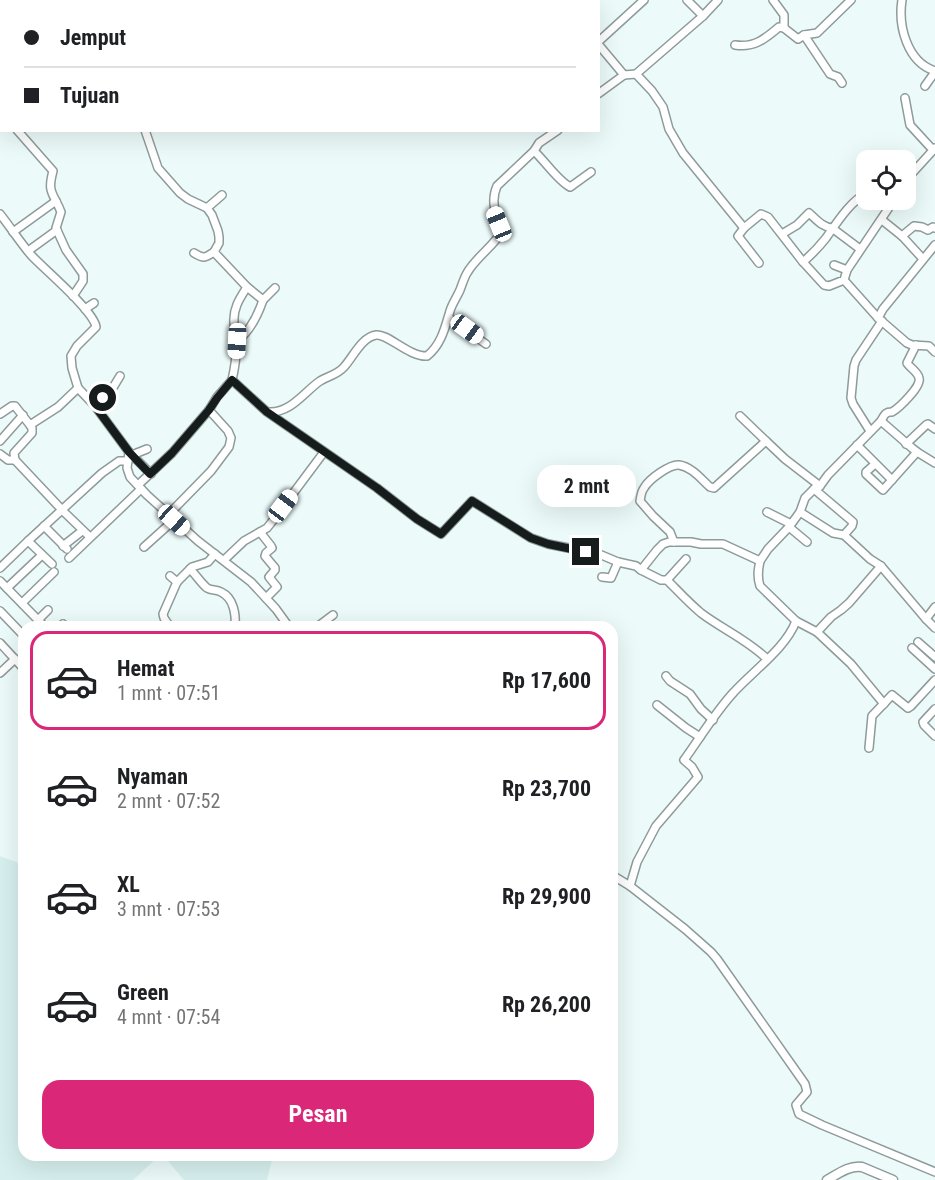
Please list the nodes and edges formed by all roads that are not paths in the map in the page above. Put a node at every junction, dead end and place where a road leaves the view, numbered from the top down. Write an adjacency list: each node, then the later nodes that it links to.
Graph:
1 (644, 0): 10 (street)
2 (687, 0): 7 (street)
3 (718, 0): 7 (street)
4 (773, 0): 8 (street)
5 (850, 0): 9 (street)
6 (902, 0): 13 (street)
7 (703, 16): 14 (street)
8 (784, 28): 9 (street); 12 (street)
9 (804, 35): 16 (street)
10 (600, 41)
11 (600, 45): 15 (street)
12 (735, 45)
13 (935, 71): 17 (street)
14 (636, 74): 15 (street); 34 (street)
15 (624, 75): 18 (street)
16 (842, 83)
17 (925, 86)
18 (600, 93)
19 (905, 99): 23 (street)
20 (19, 132): 28 (street)
21 (147, 132): 30 (street)
22 (555, 132): 24 (street)
23 (934, 149): 25 (street)
24 (534, 151): 26 (street); 58 (street)
25 (916, 169)
26 (591, 172)
27 (222, 195): 30 (street)
28 (56, 201): 37 (street); 38 (street)
29 (856, 201): 35 (street)
30 (207, 208): 44 (street)
31 (888, 210): 33 (street)
32 (0, 214): 38 (street)
33 (882, 220): 40 (street); 42 (street)
34 (744, 228): 39 (street); 48 (street)
35 (831, 228): 39 (street); 42 (street); 47 (street)
36 (935, 228): 40 (street)
37 (57, 230): 43 (street); 54 (street)
38 (14, 232): 43 (street)
39 (782, 234): 47 (street)
40 (902, 236): 46 (street)
41 (935, 244): 46 (street)
42 (860, 249): 50 (street)
43 (28, 251): 54 (street)
44 (214, 252): 45 (street); 52 (street)
45 (194, 253)
46 (923, 259): 59 (street)
47 (803, 262): 51 (street)
48 (759, 263)
49 (834, 265): 50 (street)
50 (847, 270): 51 (street)
51 (844, 280): 59 (street)
52 (247, 287): 55 (street); 60 (street)
53 (275, 288): 55 (street)
54 (73, 296): 57 (street)
55 (263, 300): 60 (street)
56 (94, 303): 57 (street)
57 (85, 309): 66 (street)
58 (448, 318): 61 (street); 69 (street)
59 (880, 320): 62 (street); 76 (street)
60 (237, 341): 65 (street)
61 (486, 344)
62 (916, 345): 63 (street); 73 (street)
63 (935, 352)
64 (120, 376): 67 (street)
65 (232, 380): 68 (street); 69 (street)
66 (78, 388): 67 (street); 74 (street)
67 (95, 406): 85 (street)
68 (209, 410): 89 (street); 96 (street)
69 (267, 412): 82 (street)
70 (0, 414): 71 (street)
71 (22, 415): 74 (street); 77 (street)
72 (740, 416): 78 (street)
73 (881, 421): 76 (street); 79 (street)
74 (30, 425): 86 (street)
75 (935, 429): 79 (street)
76 (870, 430): 80 (street)
77 (0, 441)
78 (766, 441): 92 (street); 104 (street)
79 (906, 444): 83 (street)
80 (858, 445): 88 (street); 92 (street)
81 (147, 449): 85 (street)
82 (324, 452): 100 (street); 113 (street)
83 (917, 452): 87 (street); 90 (street)
84 (0, 454): 86 (street)
85 (129, 456): 89 (street); 91 (street); 93 (street)
86 (15, 460): 93 (street)
87 (934, 460)
88 (875, 464): 90 (street); 90 (street)
89 (150, 474): 91 (street)
90 (892, 480)
91 (140, 487): 96 (street); 102 (street)
92 (817, 487): 95 (street); 101 (street)
93 (62, 509): 97 (street); 102 (street)
94 (766, 512): 98 (street)
95 (800, 512): 98 (street); 101 (street)
96 (171, 517): 106 (street); 107 (street)
97 (44, 526): 99 (street); 103 (street)
98 (790, 526): 105 (street); 112 (street)
99 (82, 531)
100 (260, 532): 111 (street); 124 (street)
101 (844, 535): 114 (street)
102 (90, 537): 109 (street)
103 (28, 541): 108 (street); 115 (street)
104 (674, 542): 112 (street); 117 (street)
105 (807, 542)
106 (144, 548)
107 (215, 554): 111 (street); 116 (street)
108 (42, 555): 123 (street); 125 (street)
109 (69, 558)
110 (686, 559): 120 (street)
111 (224, 561): 124 (street)
112 (760, 561): 136 (street)
113 (618, 562): 117 (street); 119 (street)
114 (881, 566): 130 (street); 139 (street)
115 (0, 568)
116 (190, 569): 122 (street); 133 (street)
117 (641, 570): 120 (street)
118 (170, 576): 122 (street)
119 (602, 577)
120 (667, 580): 145 (street)
121 (0, 581): 123 (street)
122 (177, 582): 132 (street)
123 (7, 588): 125 (street)
124 (267, 598): 134 (street)
125 (22, 603): 131 (street)
126 (935, 608): 130 (street)
127 (48, 610): 131 (street)
128 (0, 611): 138 (street)
129 (333, 615): 135 (street)
130 (926, 619): 137 (street)
131 (38, 620)
132 (166, 621)
133 (235, 621)
134 (284, 621)
135 (325, 621)
136 (796, 621): 139 (street); 145 (street)
137 (935, 628)
138 (18, 630)
139 (817, 632): 151 (street)
140 (918, 642): 143 (street)
141 (0, 644): 144 (street)
142 (912, 648): 147 (street)
143 (935, 657)
144 (15, 659): 146 (street); 148 (street)
145 (767, 659): 154 (street)
146 (18, 662)
147 (935, 669)
148 (0, 673)
149 (666, 676): 154 (street)
150 (935, 680): 151 (street)
151 (884, 704): 157 (street)
152 (657, 705): 156 (street)
153 (935, 709): 155 (street)
154 (713, 720): 156 (street)
155 (935, 736)
156 (700, 737): 159 (street)
157 (869, 748)
158 (618, 878): 159 (street)
159 (630, 886): 160 (street)
160 (935, 1172)
161 (827, 1180): 162 (street)
162 (893, 1180)

